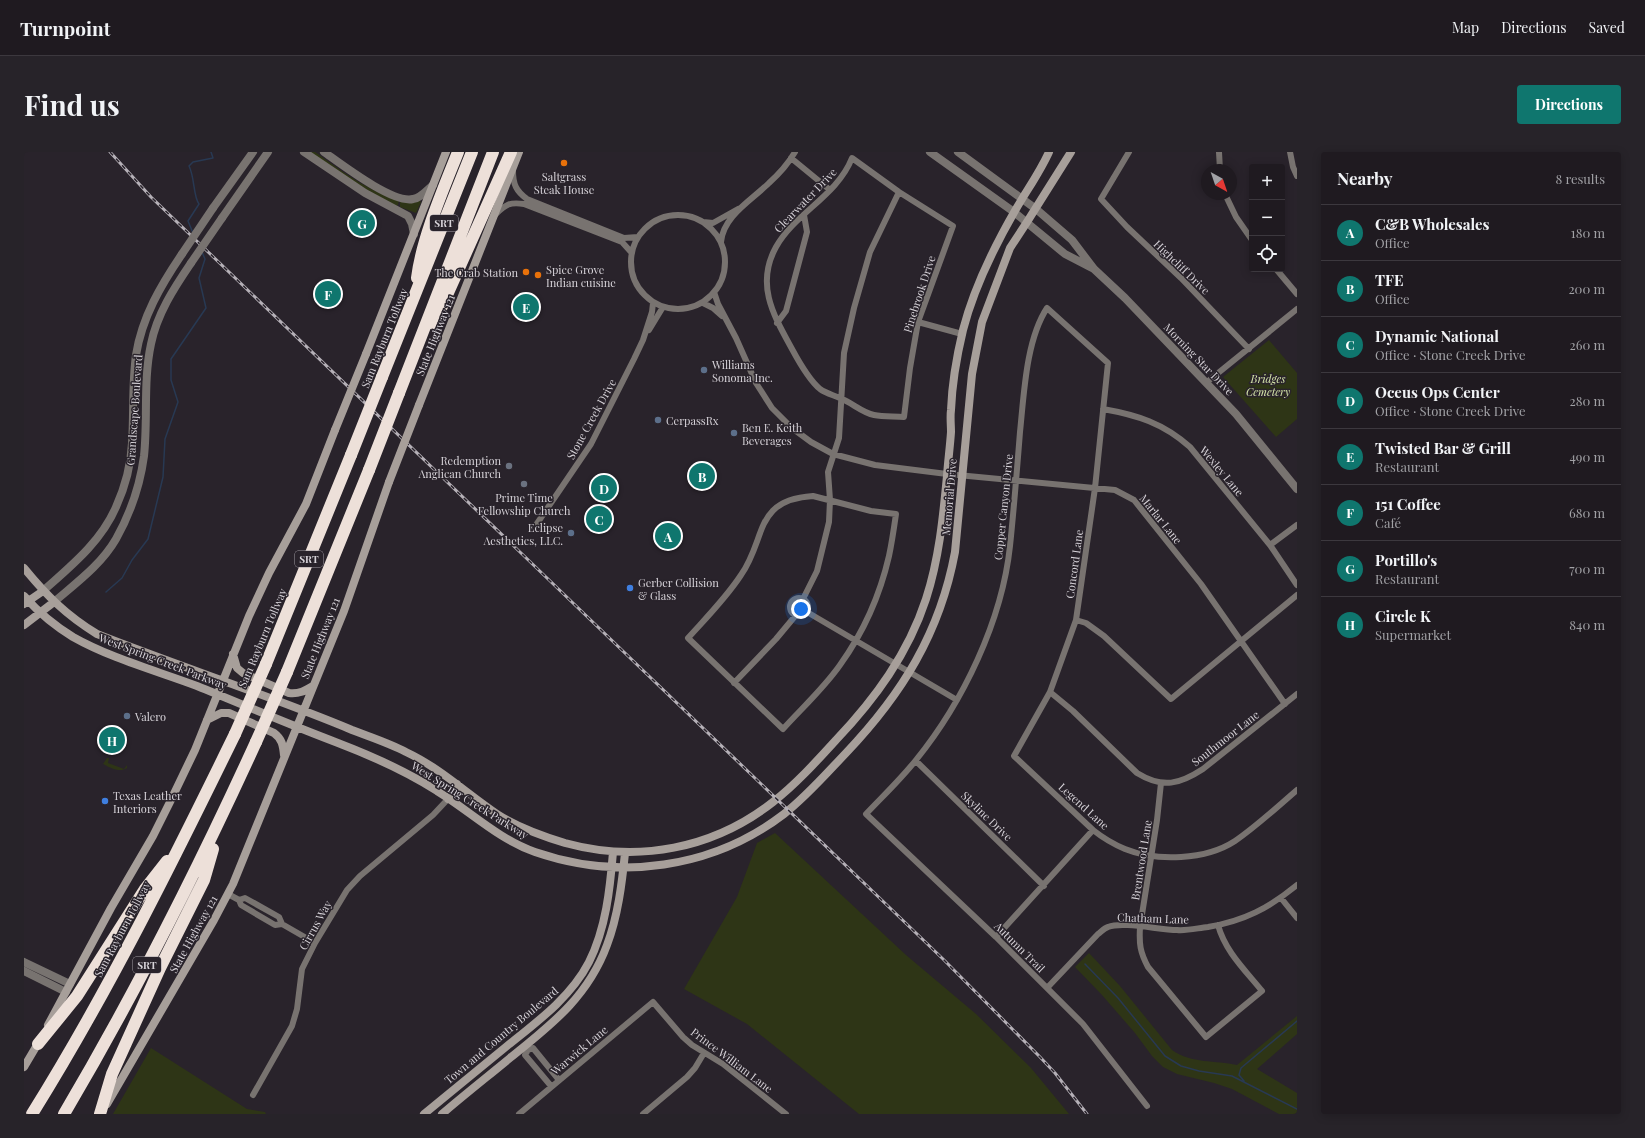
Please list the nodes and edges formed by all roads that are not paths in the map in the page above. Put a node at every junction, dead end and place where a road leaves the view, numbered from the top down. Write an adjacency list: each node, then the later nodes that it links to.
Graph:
1 (252, 152): 61 (street, Grandscape Boulevard, bridge)
2 (268, 152): 62 (street, Grandscape Boulevard, bridge)
3 (304, 152): 35 (street)
4 (324, 152): 23 (street)
5 (446, 152): 23 (main road)
6 (458, 152): 43 (highway)
7 (472, 152): 43 (highway, Sam Rayburn Tollway / SRT)
8 (493, 152): 55 (highway, SRT)
9 (511, 152): 55 (highway)
10 (519, 152): 21 (main road, State Highway 121)
11 (795, 152): 19 (street)
12 (930, 152): 30 (street, Morning Star Drive)
13 (958, 152): 26 (street, Morning Star Drive)
14 (1050, 152): 26 (main road, Memorial Drive)
15 (1071, 152): 29 (main road, Memorial Drive)
16 (1129, 152): 54 (street, Highcliff Drive)
17 (1219, 152): 20 (street)
18 (1290, 152): 22 (street)
19 (791, 158): 24 (street); 28 (street)
20 (1220, 164)
21 (513, 168): 31 (main road, State Highway 121); 37 (street)
22 (1297, 176)
23 (433, 185): 35 (main road)
24 (830, 190): 25 (street, Clearwater Drive); 32 (street, Clearwater Drive)
25 (899, 192): 50 (street, Pinebrook Drive); 58 (street)
26 (1022, 199): 29 (street, Morning Star Drive); 30 (main road, Memorial Drive)
27 (1229, 200): 36 (street)
28 (741, 208): 33 (street); 38 (street)
29 (1036, 209): 34 (main road, Memorial Drive); 40 (street, Morning Star Drive)
30 (1014, 212): 34 (street, Morning Star Drive); 52 (main road, Memorial Drive)
31 (495, 215): 39 (street); 92 (main road, State Highway 121, bridge)
32 (804, 215): 51 (street); 51 (street, Clearwater Drive)
33 (703, 222): 37 (street); 38 (street)
34 (1027, 222): 40 (street, Morning Star Drive); 65 (main road, Memorial Drive)
35 (414, 234): 87 (main road, bridge)
36 (1249, 236)
37 (638, 237): 39 (street)
38 (721, 242): 42 (street)
39 (631, 252): 46 (street)
40 (1094, 269): 57 (street, Morning Star Drive)
41 (1279, 272): 44 (street)
42 (714, 292): 45 (street); 49 (street)
43 (416, 294): 113 (highway, Sam Rayburn Tollway / SRT, bridge)
44 (1297, 294)
45 (703, 302): 47 (street); 49 (street)
46 (653, 303): 47 (street); 53 (street, Stone Creek Drive)
47 (663, 307): 53 (street, Stone Creek Drive)
48 (1297, 309): 54 (street)
49 (726, 320): 63 (street, Marlar Lane)
50 (918, 322): 52 (street); 60 (street, Pinebrook Drive)
51 (777, 323): 58 (street, Clearwater Drive)
52 (962, 334): 64 (main road, Memorial Drive)
53 (643, 340): 70 (street, Stone Creek Drive)
54 (1249, 348): 57 (street)
55 (410, 363): 109 (highway, SRT, bridge)
56 (1108, 363): 59 (street, Concord Lane); 66 (street, Copper Canyon Drive)
57 (1207, 382): 68 (street, Morning Star Drive)
58 (841, 398): 60 (street, Clearwater Drive); 63 (street)
59 (1103, 409): 67 (street, Concord Lane); 72 (street, Wexley Lane)
60 (904, 417)
61 (132, 449): 62 (street); 75 (street, Grandscape Boulevard)
62 (144, 451): 79 (street, Grandscape Boulevard)
63 (834, 454): 64 (street, Marlar Lane); 69 (street)
64 (947, 474): 65 (street, Marlar Lane); 88 (main road, Memorial Drive)
65 (963, 476): 66 (street, Marlar Lane); 89 (main road, Memorial Drive)
66 (1016, 481): 67 (street, Marlar Lane); 96 (street, Copper Canyon Drive)
67 (1095, 488): 83 (street, Concord Lane); 86 (street, Marlar Lane)
68 (1297, 489)
69 (830, 500): 77 (street); 85 (street); 91 (street)
70 (536, 525)
71 (1297, 525): 72 (street)
72 (1270, 545): 74 (street, Wexley Lane)
73 (24, 568): 75 (main road, West Spring Creek Parkway)
74 (1297, 585)
75 (43, 591): 78 (main road); 79 (main road, West Spring Creek Parkway)
76 (1297, 595): 86 (street)
77 (803, 599): 81 (street); 82 (street)
78 (25, 600): 80 (main road, West Spring Creek Parkway)
79 (54, 602): 80 (main road); 90 (main road, West Spring Creek Parkway)
80 (39, 612): 84 (main road); 94 (main road, West Spring Creek Parkway)
81 (806, 612): 82 (street); 85 (street)
82 (796, 615): 91 (street)
83 (1076, 620): 86 (street); 93 (street, Concord Lane)
84 (24, 625)
85 (856, 641): 88 (street); 91 (street)
86 (1242, 641): 97 (street, Marlar Lane)
87 (233, 654): 90 (main road); 92 (main road)
88 (897, 663): 89 (street); 108 (main road, Memorial Drive)
89 (910, 671): 96 (street); 110 (main road, Memorial Drive)
90 (223, 679): 94 (main road); 98 (main road, West Spring Creek Parkway)
91 (734, 683)
92 (313, 686): 98 (main road, State Highway 121)
93 (1050, 692): 102 (street, Concord Lane); 104 (street, Southmoor Lane)
94 (217, 694): 99 (main road); 100 (main road, West Spring Creek Parkway)
95 (1297, 694): 97 (street, Southmoor Lane)
96 (957, 700): 103 (street, Copper Canyon Drive)
97 (1285, 704): 104 (street, Southmoor Lane)
98 (304, 710): 100 (main road, State Highway 121); 105 (main road, West Spring Creek Parkway)
99 (207, 720): 101 (main road); 133 (main road)
100 (297, 727): 101 (main road, State Highway 121); 107 (main road, West Spring Creek Parkway)
101 (284, 756): 121 (main road, State Highway 121)
102 (1014, 756): 112 (street, Legend Lane)
103 (916, 761): 111 (street, Copper Canyon Drive); 120 (street, Skyline Drive)
104 (1161, 782): 116 (street, Brentwood Lane)
105 (457, 784): 107 (main road); 114 (main road, West Spring Creek Parkway)
106 (1297, 790): 116 (street, Legend Lane)
107 (448, 799): 117 (main road, West Spring Creek Parkway); 127 (street, Cirrus Way)
108 (774, 801): 115 (main road, West Spring Creek Parkway)
109 (224, 813): 149 (highway, SRT); 150 (highway)
110 (786, 813): 118 (main road, West Spring Creek Parkway)
111 (866, 814): 126 (street, Autumn Trail)
112 (1094, 830): 116 (street, Legend Lane); 120 (street)
113 (185, 838): 138 (highway); 148 (highway, Sam Rayburn Tollway / SRT)
114 (613, 852): 115 (main road, West Spring Creek Parkway); 117 (main road, Town and Country Boulevard)
115 (625, 853): 118 (main road, Town and Country Boulevard)
116 (1151, 855): 125 (street, Brentwood Lane)
117 (612, 868): 118 (main road, West Spring Creek Parkway); 129 (main road, Town and Country Boulevard)
118 (624, 868): 131 (main road, Town and Country Boulevard)
119 (1297, 885): 122 (street, Chatham Lane)
120 (1044, 886): 126 (street)
121 (228, 894): 127 (street); 150 (main road, State Highway 121)
122 (1281, 898): 123 (street); 124 (street, Chatham Lane)
123 (1297, 918)
124 (1218, 925): 125 (street, Chatham Lane); 125 (street, Brentwood Lane)
125 (1140, 927): 134 (street, Chatham Lane)
126 (996, 938): 134 (street, Autumn Trail)
127 (315, 943): 144 (street, Cirrus Way)
128 (24, 962): 132 (street)
129 (585, 969): 131 (main road); 136 (main road, Town and Country Boulevard)
130 (24, 972): 132 (street)
131 (593, 974): 137 (main road, Town and Country Boulevard)
132 (43, 976): 133 (street)
133 (68, 988): 138 (main road)
134 (1047, 988): 145 (street, Autumn Trail)
135 (653, 1002): 140 (street, Prince William Lane); 142 (street, Warwick Lane)
136 (528, 1029): 137 (main road); 146 (main road, Town and Country Boulevard)
137 (535, 1038): 139 (main road, Town and Country Boulevard)
138 (38, 1044): 141 (main road)
139 (526, 1048): 142 (street); 143 (street); 152 (main road, Town and Country Boulevard)
140 (704, 1053): 147 (street); 154 (street, Prince William Lane)
141 (24, 1067)
142 (559, 1080): 143 (street, Warwick Lane)
143 (551, 1086): 153 (street, Warwick Lane)
144 (253, 1095)
145 (1147, 1106)
146 (433, 1107): 151 (main road, Town and Country Boulevard); 152 (street)
147 (648, 1113)
148 (32, 1114)
149 (64, 1114)
150 (101, 1114)
151 (424, 1114)
152 (440, 1114)
153 (519, 1114)
154 (786, 1114)

